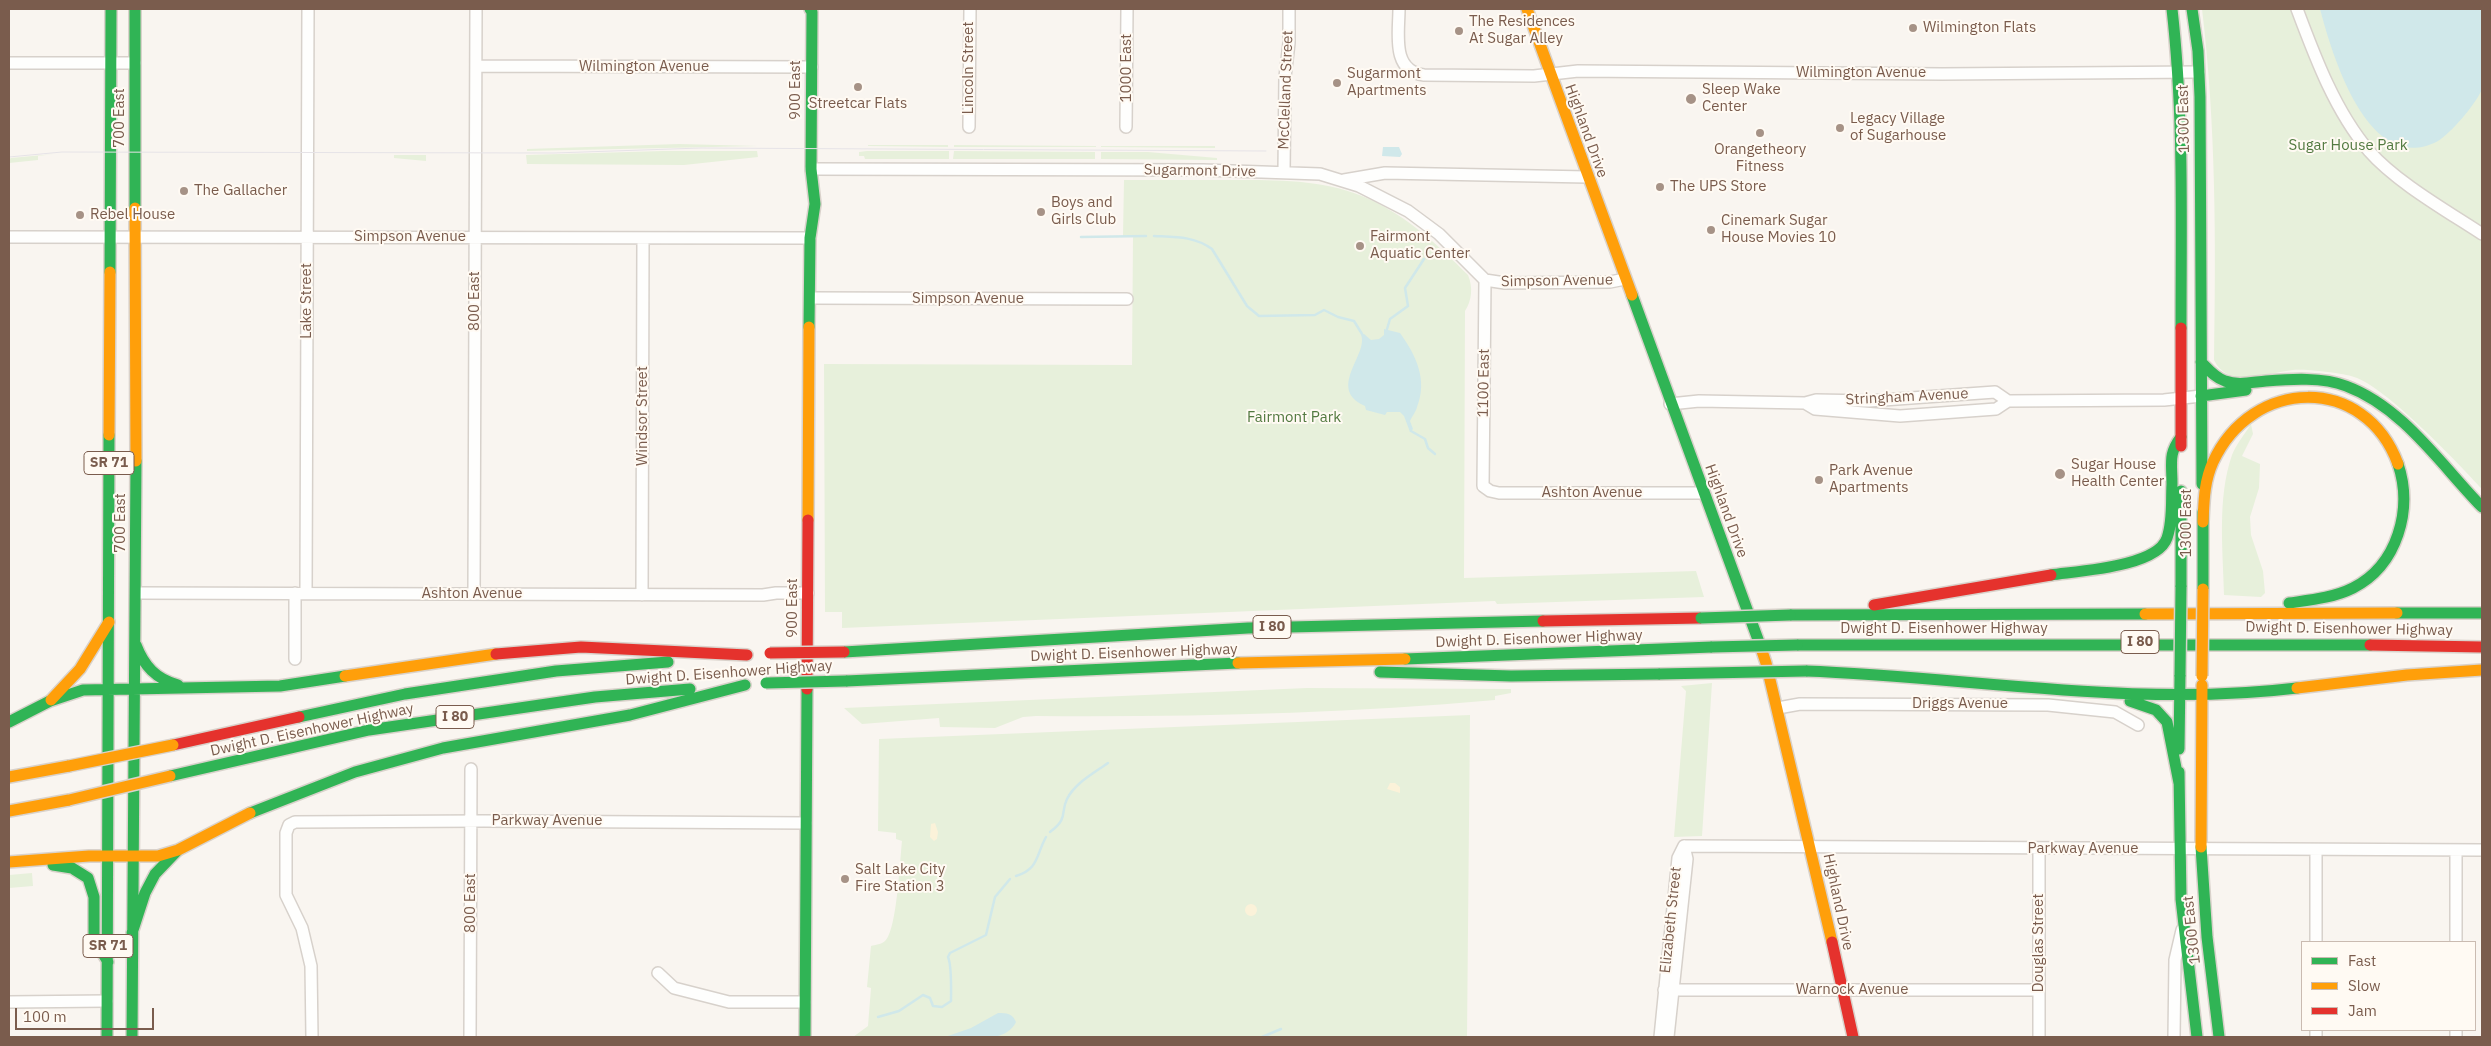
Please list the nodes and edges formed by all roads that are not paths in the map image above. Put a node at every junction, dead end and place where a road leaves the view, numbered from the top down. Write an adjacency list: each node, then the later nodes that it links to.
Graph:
1 (111, 9): 15 (main road, 700 East / SR 71)
2 (135, 9): 16 (main road, 700 East / SR 71)
3 (308, 9): 32 (street, Lake Street)
4 (476, 9): 17 (street, 800 East)
5 (970, 9): 22 (street, Lincoln Street)
6 (1127, 9): 23 (street, 1000 East)
7 (1289, 9): 25 (street, McClelland Street)
8 (1399, 9): 21 (street, Wilmington Avenue)
9 (1527, 9): 21 (main road, Highland Drive)
10 (2172, 9): 20 (main road, 1300 East)
11 (2192, 9): 19 (main road, 1300 East)
12 (2297, 9): 28 (street)
13 (812, 10): 18 (main road, 900 East)
14 (9, 63): 15 (street)
15 (111, 63): 16 (street); 30 (main road, 700 East / SR 71)
16 (135, 63): 31 (main road, 700 East / SR 71)
17 (476, 66): 18 (street, Wilmington Avenue); 33 (street, 800 East)
18 (812, 67): 24 (main road, 900 East)
19 (2199, 72): 20 (street, Wilmington Avenue); 40 (main road, 1300 East)
20 (2179, 73): 21 (street, Wilmington Avenue); 43 (main road, 1300 East)
21 (1550, 74): 26 (main road, Highland Drive)
22 (969, 127)
23 (1126, 127)
24 (811, 169): 25 (street, Sugarmont Drive); 35 (main road, 900 East)
25 (1284, 172): 27 (street, Sugarmont Drive)
26 (1587, 177): 27 (street, Sugarmont Drive); 36 (main road, Highland Drive)
27 (1344, 180): 37 (street, Simpson Avenue)
28 (2482, 234)
29 (9, 237): 30 (street, Simpson Avenue)
30 (110, 237): 31 (street, Simpson Avenue); 60 (main road, 700 East / SR 71)
31 (134, 237): 32 (street, Simpson Avenue); 52 (main road, 700 East / SR 71)
32 (307, 237): 33 (street, Simpson Avenue); 54 (street, Lake Street)
33 (475, 238): 34 (street, Simpson Avenue); 55 (street, 800 East)
34 (643, 238): 35 (street, Simpson Avenue); 56 (street, Windsor Street)
35 (810, 238): 38 (main road, 900 East)
36 (1625, 279): 37 (street, Simpson Avenue); 46 (main road, Highland Drive)
37 (1485, 280): 48 (street, 1100 East)
38 (810, 298): 39 (street, Simpson Avenue); 53 (main road, 900 East)
39 (1127, 299)
40 (2201, 362): 41 (main road); 42 (main road, 1300 East)
41 (2302, 382): 42 (main road); 50 (main road)
42 (2201, 396): 43 (street, Stringham Avenue); 51 (main road, 1300 East)
43 (2182, 397): 44 (street, Stringham Avenue); 47 (main road, 1300 East)
44 (2008, 400): 45 (street, Stringham Avenue); 45 (street, Stringham Avenue)
45 (1805, 403): 46 (street, Stringham Avenue)
46 (1670, 404): 49 (main road, Highland Drive)
47 (2181, 436): 59 (main road); 72 (main road, 1300 East, bridge)
48 (1483, 486): 49 (street, Ashton Avenue)
49 (1703, 493): 75 (main road, Highland Drive)
50 (2482, 507)
51 (2203, 522): 57 (main road); 73 (main road, 1300 East, bridge)
52 (136, 593): 54 (street, Ashton Avenue); 61 (main road, 700 East / SR 71)
53 (808, 593): 56 (street, Ashton Avenue); 84 (main road, 900 East)
54 (300, 594): 55 (street, Ashton Avenue); 64 (street, Lake Street)
55 (474, 594): 56 (street, Ashton Avenue)
56 (642, 595)
57 (2230, 613): 58 (main road, Dwight D. Eisenhower Highway / I 80); 59 (main road, Dwight D. Eisenhower Highway / I 80)
58 (2482, 613)
59 (1814, 615): 63 (main road, Dwight D. Eisenhower Highway / I 80, bridge)
60 (109, 622): 69 (main road, 700 East / SR 71); 74 (main road)
61 (136, 645): 68 (main road); 70 (main road, 700 East / SR 71)
62 (2482, 647): 65 (main road, Dwight D. Eisenhower Highway / I 80, bridge)
63 (747, 655): 68 (main road); 80 (main road, Dwight D. Eisenhower Highway / I 80, bridge)
64 (294, 658)
65 (1153, 666): 67 (main road, Dwight D. Eisenhower Highway / I 80, bridge); 71 (main road, bridge)
66 (2482, 670): 73 (main road)
67 (745, 685): 82 (main road, Dwight D. Eisenhower Highway / I 80, bridge); 89 (main road)
68 (193, 688): 70 (main road)
69 (108, 690): 70 (main road); 74 (main road); 76 (main road, 700 East / SR 71); 88 (main road)
70 (135, 690): 88 (main road, 700 East / SR 71)
71 (2115, 693): 72 (main road); 81 (main road)
72 (2179, 696): 73 (main road); 81 (main road, 1300 East)
73 (2202, 696): 91 (main road, 1300 East)
74 (50, 701): 77 (main road)
75 (1778, 708): 78 (street, Driggs Avenue); 86 (main road, Highland Drive)
76 (108, 711): 88 (main road); 95 (main road, 700 East / SR 71)
77 (9, 722)
78 (2138, 725)
79 (471, 769): 83 (street, 800 East)
80 (9, 777)
81 (2179, 783): 90 (main road, 1300 East)
82 (9, 810)
83 (471, 820): 84 (street, Parkway Avenue); 112 (street, Parkway Avenue); 113 (street, 800 East)
84 (806, 823): 109 (main road, 900 East)
85 (1684, 846): 86 (street, Parkway Avenue); 104 (street, Elizabeth Street)
86 (1811, 848): 87 (street, Parkway Avenue); 105 (main road, Highland Drive)
87 (2039, 849): 90 (street, Parkway Avenue); 106 (street, Douglas Street)
88 (132, 850): 89 (main road); 95 (main road); 99 (main road, 700 East / SR 71)
89 (178, 850): 99 (main road)
90 (2180, 850): 91 (street, Parkway Avenue); 98 (main road, 1300 East)
91 (2201, 850): 92 (street, Parkway Avenue); 121 (main road, 1300 East)
92 (2316, 850): 93 (street, Parkway Avenue); 100 (street)
93 (2456, 850): 94 (street, Parkway Avenue); 101 (street)
94 (2482, 850)
95 (108, 856): 96 (main road); 102 (main road, 700 East / SR 71)
96 (34, 860): 97 (main road); 102 (main road)
97 (9, 862)
98 (2183, 924): 119 (street); 120 (main road, 1300 East)
99 (132, 933): 111 (main road, 700 East / SR 71)
100 (2316, 941)
101 (2456, 941)
102 (108, 962): 107 (main road, 700 East / SR 71)
103 (658, 973): 109 (street)
104 (1668, 990): 105 (street, Warnock Avenue); 115 (street, Elizabeth Street); 116 (street, Elizabeth Street)
105 (1843, 990): 106 (street, Warnock Avenue); 117 (main road, Highland Drive)
106 (2039, 990): 118 (street, Douglas Street)
107 (108, 1001): 108 (street); 110 (main road, 700 East / SR 71)
108 (9, 1002)
109 (805, 1002): 114 (main road, 900 East)
110 (107, 1037)
111 (132, 1037)
112 (312, 1037)
113 (470, 1037)
114 (805, 1037)
115 (1660, 1037)
116 (1668, 1037)
117 (1853, 1037)
118 (2039, 1037)
119 (2174, 1037)
120 (2197, 1037)
121 (2220, 1037)

